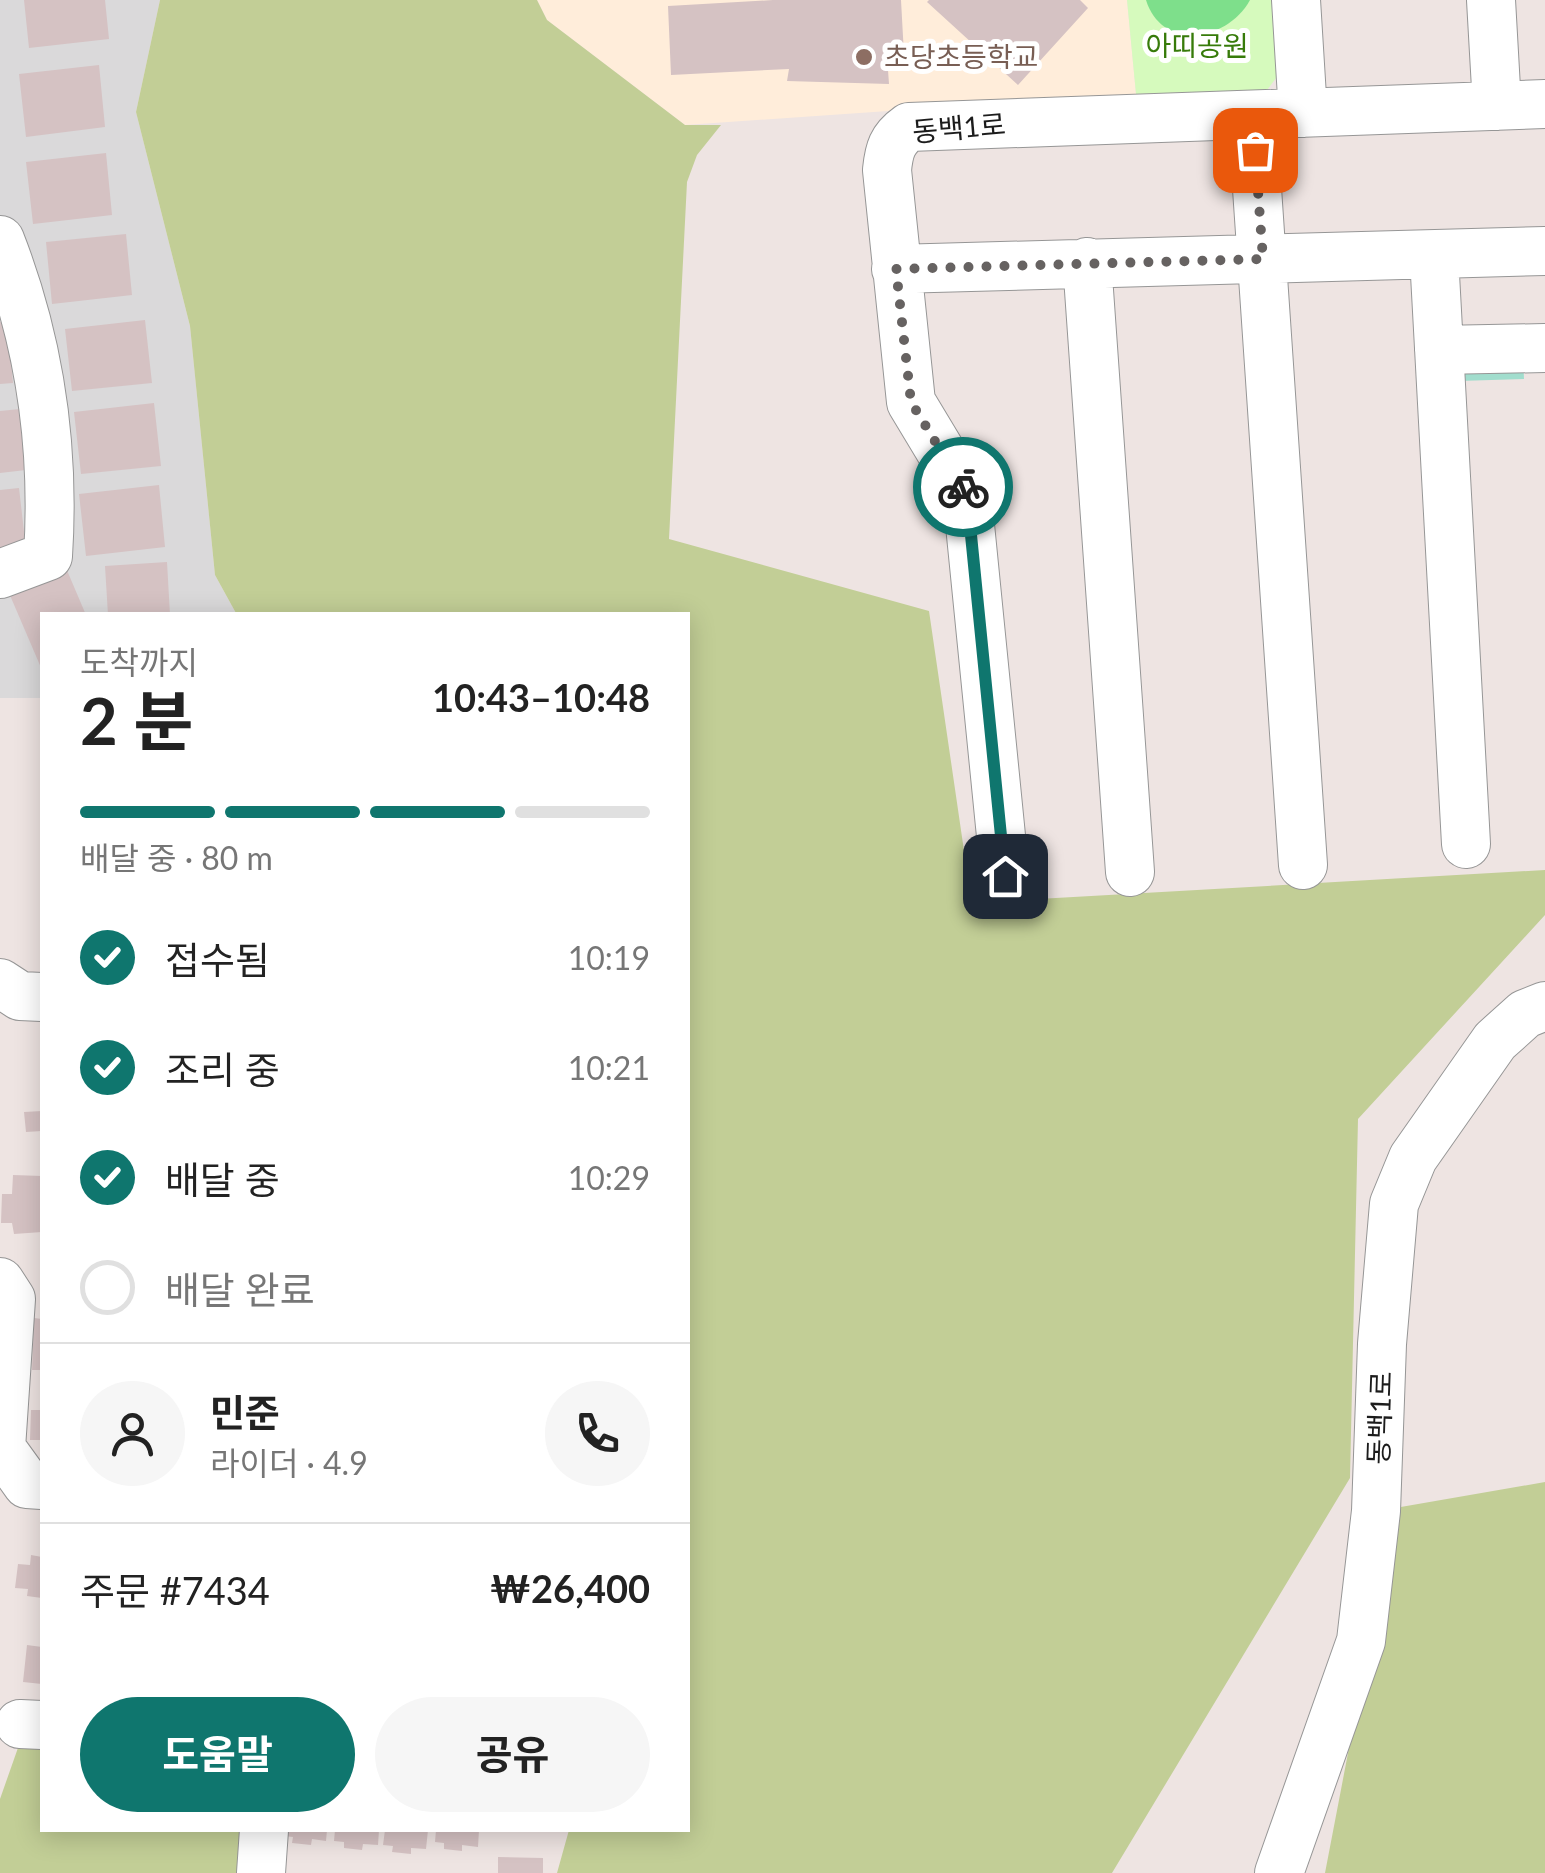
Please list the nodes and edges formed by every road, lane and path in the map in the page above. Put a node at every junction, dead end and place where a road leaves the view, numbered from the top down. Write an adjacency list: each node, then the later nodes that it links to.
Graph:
1 (1296, 0): 5 (street)
2 (1491, 0): 4 (street)
3 (1545, 104): 4 (street, 동백1로)
4 (1497, 106): 5 (street, 동백1로)
5 (1303, 113): 6 (street, 동백1로)
6 (1252, 114): 10 (street); 12 (street, 동백1로)
7 (0, 240): 15 (street)
8 (1545, 251): 9 (street)
9 (1434, 256): 10 (street); 14 (street)
10 (1263, 259): 11 (street); 17 (street)
11 (1087, 262): 12 (street); 18 (street)
12 (896, 269): 19 (street, 동백1로)
13 (1545, 348): 14 (street)
14 (1439, 350): 16 (street)
15 (0, 574)
16 (1466, 844)
17 (1303, 865)
18 (1130, 872)
19 (1005, 876)
20 (0, 983): 21 (street)
21 (40, 996)
22 (1545, 1006): 28 (street, 동백1로)
23 (40, 1276): 24 (street)
24 (0, 1281): 25 (street)
25 (40, 1484)
26 (264, 1832): 27 (street)
27 (261, 1873)
28 (1279, 1873)

